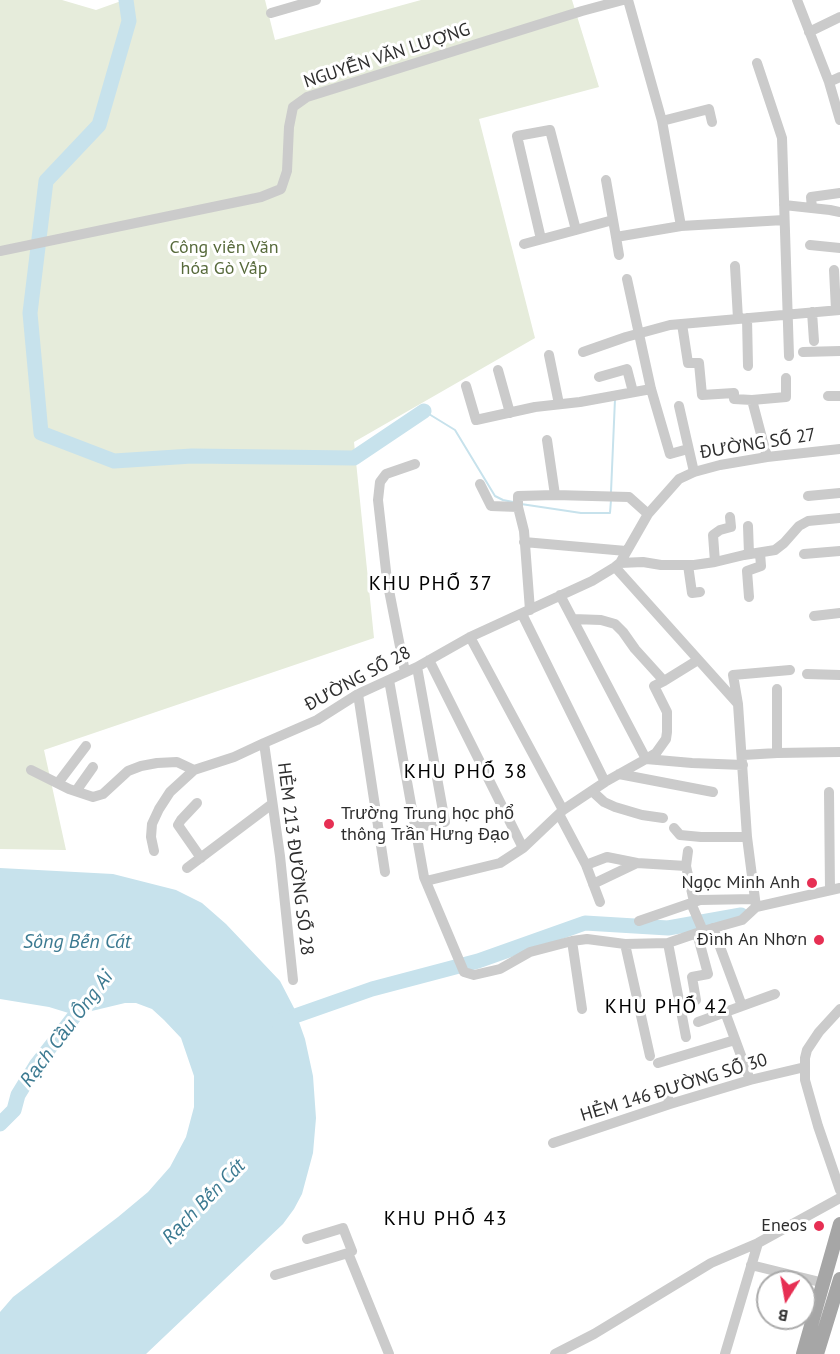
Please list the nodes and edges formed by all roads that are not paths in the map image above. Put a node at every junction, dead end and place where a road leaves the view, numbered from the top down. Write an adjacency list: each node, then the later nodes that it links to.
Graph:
1 (316, 0): 5 (street)
2 (623, 0): 6 (street, NGUYỄN VĂN LƯỢNG)
3 (628, 0): 15 (street)
4 (797, 0): 10 (street)
5 (299, 2): 8 (street)
6 (606, 2): 7 (street, NGUYỄN VĂN LƯỢNG)
7 (588, 4): 31 (street, NGUYỄN VĂN LƯỢNG)
8 (271, 13)
9 (840, 17): 10 (street)
10 (810, 32): 13 (street)
11 (757, 63): 19 (street)
12 (840, 77): 13 (street)
13 (829, 82): 14 (street)
14 (840, 120)
15 (662, 121): 16 (street); 24 (street)
16 (712, 122)
17 (606, 180): 22 (street)
18 (840, 194): 20 (street)
19 (784, 205): 20 (street); 23 (street)
20 (812, 208): 21 (street)
21 (840, 212)
22 (614, 220): 25 (street); 26 (street)
23 (784, 220): 24 (street); 38 (street)
24 (681, 226): 26 (street)
25 (576, 230): 27 (street); 27 (street)
26 (616, 237): 32 (street)
27 (541, 239): 28 (street)
28 (524, 244)
29 (810, 245): 30 (street)
30 (840, 248)
31 (0, 251)
32 (619, 255)
33 (735, 266): 39 (street)
34 (834, 270): 36 (street)
35 (627, 279): 41 (street)
36 (838, 310): 37 (street)
37 (813, 312): 38 (street); 42 (street)
38 (788, 314): 39 (street); 47 (street)
39 (743, 318): 40 (street); 48 (street)
40 (682, 324): 41 (street); 57 (street)
41 (639, 333): 44 (street); 53 (street)
42 (814, 341)
43 (840, 351): 45 (street)
44 (583, 352)
45 (803, 352)
46 (549, 356): 58 (street)
47 (789, 356)
48 (748, 366)
49 (498, 370): 60 (street)
50 (599, 377): 54 (street)
51 (786, 378): 57 (street)
52 (466, 386): 60 (street)
53 (651, 389): 54 (street); 62 (street)
54 (633, 392): 58 (street)
55 (828, 396): 56 (street)
56 (840, 396)
57 (752, 400): 64 (street)
58 (559, 404): 60 (street)
59 (679, 406): 62 (street)
60 (510, 413)
61 (547, 440): 69 (street)
62 (688, 449): 66 (street)
63 (840, 449): 64 (street, ĐƯỜNG SỐ 27)
64 (767, 457): 66 (street, ĐƯỜNG SỐ 27)
65 (415, 464): 96 (street)
66 (694, 471): 72 (street, ĐƯỜNG SỐ 27)
67 (480, 484): 71 (street)
68 (840, 493): 70 (street)
69 (555, 495): 71 (street); 72 (street)
70 (808, 495)
71 (518, 501): 76 (street)
72 (648, 514): 77 (street, ĐƯỜNG SỐ 27)
73 (730, 517): 81 (street)
74 (840, 518): 79 (street)
75 (748, 526): 79 (street)
76 (524, 542): 77 (street); 87 (street)
77 (626, 551): 82 (street, ĐƯỜNG SỐ 27)
78 (840, 551): 80 (street)
79 (755, 554): 81 (street); 86 (street)
80 (804, 554)
81 (715, 562): 83 (street)
82 (617, 565): 83 (street); 85 (street, ĐƯỜNG SỐ 28); 93 (street)
83 (688, 565): 84 (street)
84 (700, 592)
85 (560, 595): 87 (street, ĐƯỜNG SỐ 28); 90 (street)
86 (749, 597)
87 (526, 612): 91 (street, ĐƯỜNG SỐ 28); 114 (street)
88 (840, 613): 89 (street)
89 (813, 615)
90 (573, 619): 100 (street); 108 (street)
91 (470, 637): 92 (street, ĐƯỜNG SỐ 28); 122 (street)
92 (429, 660): 94 (street, ĐƯỜNG SỐ 28); 128 (street)
93 (699, 660): 100 (street); 103 (street)
94 (417, 667): 96 (street, ĐƯỜNG SỐ 28); 125 (street)
95 (790, 669): 103 (street)
96 (405, 672): 99 (street, ĐƯỜNG SỐ 28)
97 (807, 674): 98 (street)
98 (840, 675)
99 (388, 680): 102 (street, ĐƯỜNG SỐ 28); 125 (street)
100 (664, 681): 108 (street)
101 (777, 688): 107 (street)
102 (358, 694): 104 (street, ĐƯỜNG SỐ 28); 136 (street)
103 (738, 704): 109 (street)
104 (264, 742): 112 (street, ĐƯỜNG SỐ 28); 121 (street, HẺM 213 ĐƯỜNG SỐ 28)
105 (86, 746): 115 (street)
106 (840, 752): 107 (street)
107 (777, 753): 109 (street)
108 (646, 759): 109 (street); 113 (street)
109 (743, 760): 127 (street)
110 (93, 767): 117 (street)
111 (31, 770): 115 (street)
112 (194, 770): 117 (street); 129 (street, ĐƯỜNG SỐ 28)
113 (619, 774): 114 (street); 118 (street)
114 (605, 782): 116 (street)
115 (58, 783): 117 (street)
116 (592, 790): 122 (street); 123 (street)
117 (76, 791)
118 (713, 792)
119 (830, 792): 124 (street)
120 (197, 804): 131 (street)
121 (272, 804): 131 (street); 148 (street, HẺM 213 ĐƯỜNG SỐ 28)
122 (561, 812): 128 (street); 133 (street)
123 (663, 818)
124 (835, 827): 139 (street)
125 (415, 828): 137 (street)
126 (674, 828): 127 (street)
127 (747, 837): 142 (street)
128 (523, 848): 137 (street)
129 (154, 851)
130 (688, 851): 134 (street)
131 (201, 858): 135 (street)
132 (637, 863): 133 (street); 134 (street); 138 (street)
133 (586, 865): 138 (street)
134 (686, 866): 141 (street)
135 (187, 868)
136 (385, 872)
137 (426, 881): 145 (street)
138 (593, 884): 140 (street)
139 (835, 889): 142 (street)
140 (600, 902)
141 (693, 903): 142 (street); 143 (street); 144 (street)
142 (755, 903): 144 (street)
143 (639, 921)
144 (703, 927): 147 (street); 150 (street); 151 (street)
145 (572, 941): 146 (street); 152 (street)
146 (625, 944): 147 (street); 157 (street)
147 (668, 944): 156 (street)
148 (293, 980)
149 (775, 994): 151 (street)
150 (696, 1000)
151 (742, 1006): 154 (street)
152 (582, 1009)
153 (840, 1009): 158 (street)
154 (725, 1012): 155 (street); 157 (street)
155 (698, 1022)
156 (686, 1037)
157 (735, 1040): 159 (street)
158 (805, 1067): 159 (street, HẺM 146 ĐƯỜNG SỐ 30); 163 (street)
159 (750, 1080): 161 (street, HẺM 146 ĐƯỜNG SỐ 30)
160 (665, 1089): 161 (street)
161 (670, 1104): 162 (street, HẺM 146 ĐƯỜNG SỐ 30)
162 (553, 1143)
163 (840, 1190)
164 (840, 1198): 167 (street)
165 (840, 1224): 169 (main road)
166 (307, 1239): 168 (street)
167 (758, 1243): 170 (street); 175 (street)
168 (348, 1252): 171 (street); 174 (street)
169 (836, 1256): 173 (main road)
170 (751, 1265): 173 (street); 176 (street)
171 (275, 1275)
172 (840, 1279): 178 (main road)
173 (824, 1283): 177 (main road)
174 (389, 1354)
175 (555, 1354)
176 (725, 1354)
177 (803, 1354)
178 (817, 1354)

